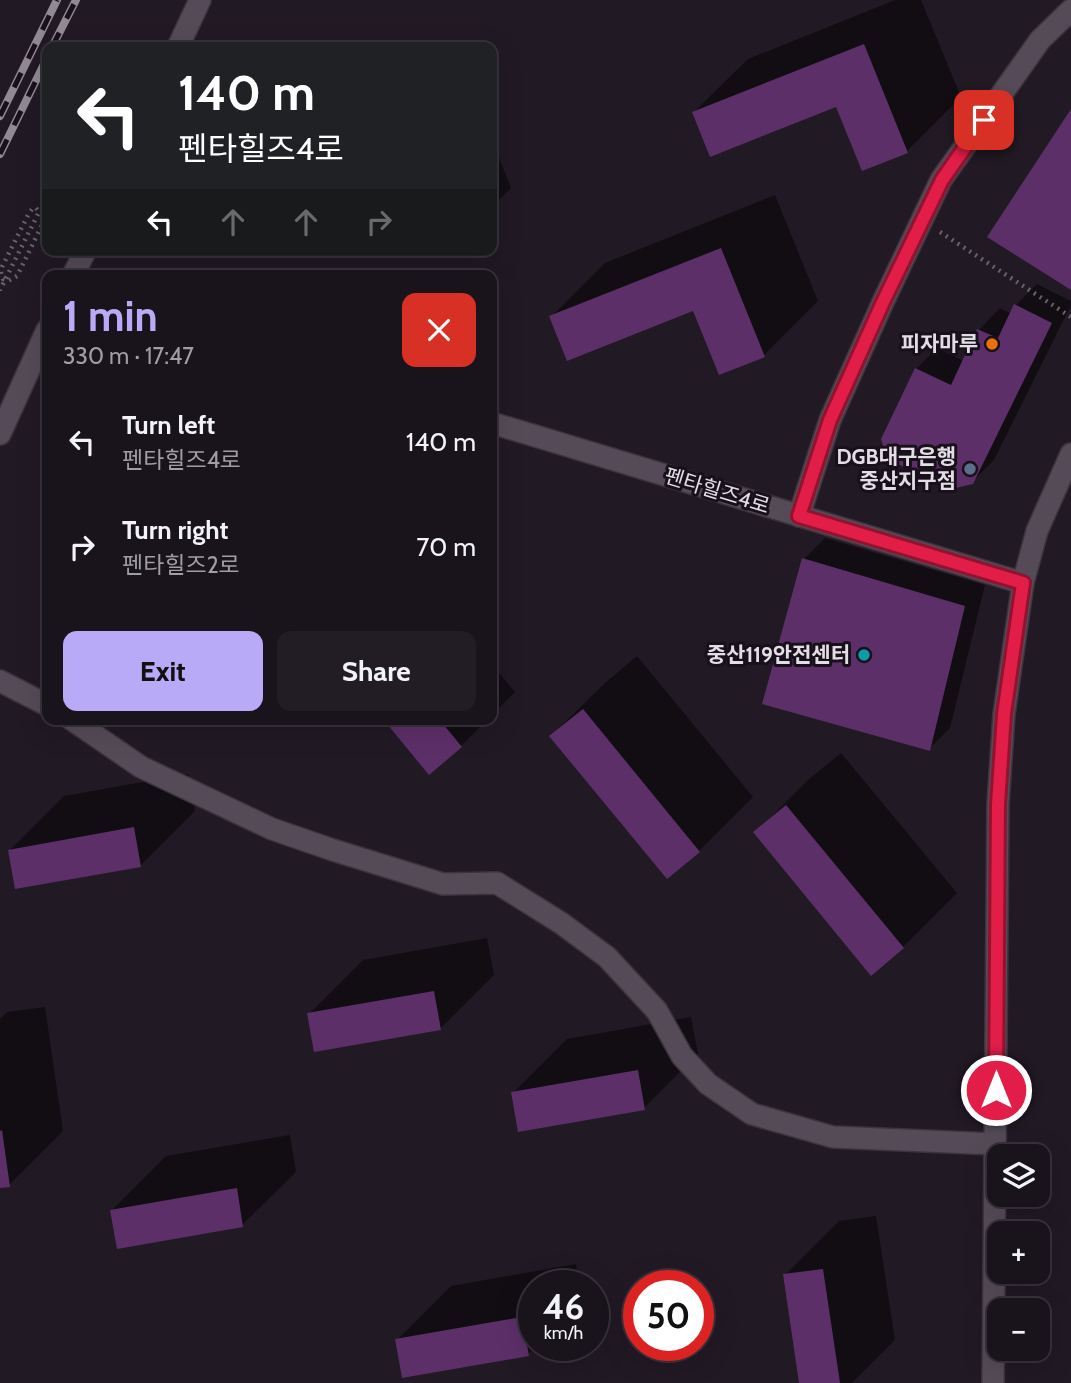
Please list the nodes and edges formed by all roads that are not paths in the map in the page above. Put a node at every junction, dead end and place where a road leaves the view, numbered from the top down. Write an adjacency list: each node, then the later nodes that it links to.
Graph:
1 (200, 0): 3 (street)
2 (1071, 10): 8 (street)
3 (180, 42)
4 (42, 341): 6 (street)
5 (497, 425): 8 (street, 펜타힐즈4로)
6 (0, 433)
7 (1071, 454): 9 (street)
8 (799, 516): 9 (street, 펜타힐즈4로)
9 (1023, 583): 13 (street)
10 (0, 681): 11 (street)
11 (42, 702)
12 (80, 725): 13 (street)
13 (995, 1144)
14 (994, 1207): 15 (street)
15 (993, 1383)

